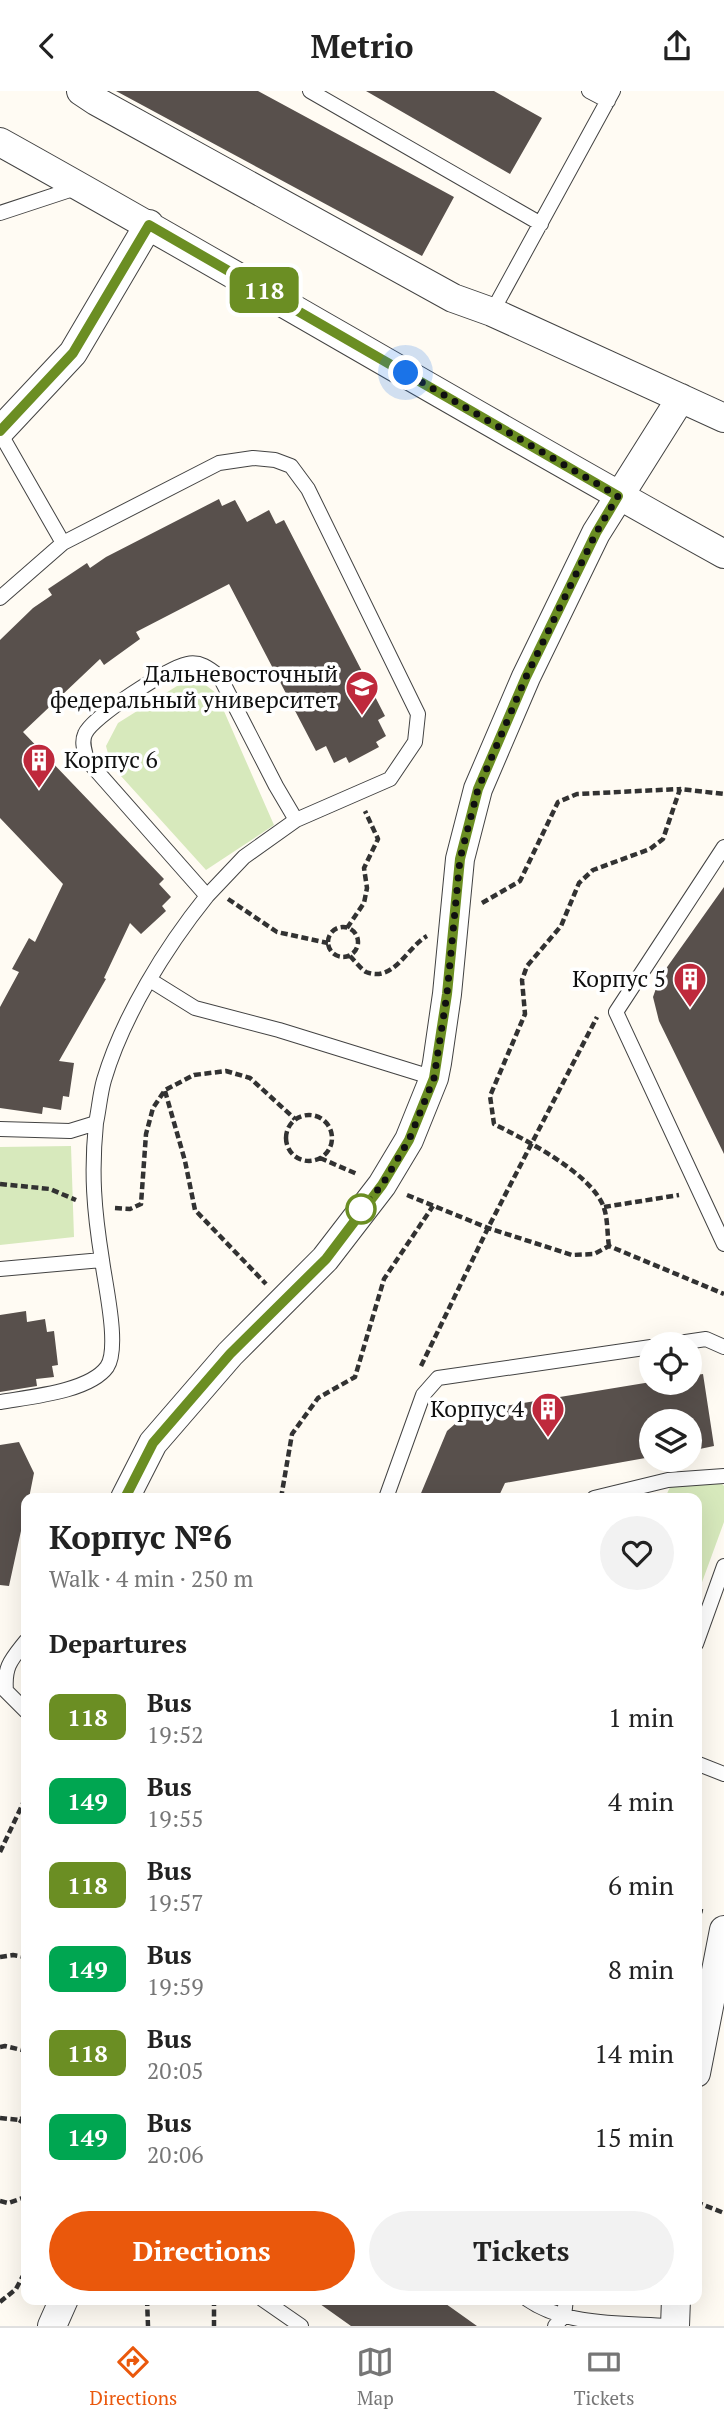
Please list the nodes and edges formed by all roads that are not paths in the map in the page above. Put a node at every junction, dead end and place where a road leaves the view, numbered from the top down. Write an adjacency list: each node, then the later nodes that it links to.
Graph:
1 (310, 91): 8 (lane)
2 (590, 91): 4 (lane)
3 (94, 94): 10 (street)
4 (610, 96): 8 (lane)
5 (0, 142): 6 (street)
6 (81, 187): 7 (lane); 9 (street)
7 (0, 213)
8 (541, 223): 10 (lane)
9 (149, 225): 13 (street); 14 (street)
10 (492, 312): 11 (street)
11 (681, 398): 12 (street); 14 (street)
12 (724, 418)
13 (0, 432): 15 (lane)
14 (618, 496): 16 (street); 22 (street)
15 (63, 543): 17 (lane); 18 (lane)
16 (724, 554)
17 (0, 598)
18 (296, 820): 20 (lane); 20 (lane)
19 (724, 847): 25 (lane)
20 (211, 892): 21 (lane)
21 (150, 980): 22 (lane); 23 (lane)
22 (434, 1078): 33 (street)
23 (96, 1123): 24 (lane); 26 (lane)
24 (0, 1129)
25 (724, 1244)
26 (102, 1259): 27 (lane); 31 (lane)
27 (0, 1269)
28 (702, 1340): 29 (lane)
29 (724, 1347)
30 (639, 1349): 34 (lane)
31 (0, 1402)
32 (724, 1476): 35 (lane)
33 (128, 1493)
34 (388, 1493)
35 (615, 1493)
36 (724, 1566): 37 (lane)
37 (702, 1627)
38 (21, 1647): 39 (lane)
39 (21, 1706)
40 (702, 1765): 41 (lane)
41 (724, 1774)
42 (724, 1930): 43 (street)
43 (702, 2020)
44 (61, 2305): 49 (street)
45 (271, 2305): 50 (lane)
46 (535, 2305): 48 (lane)
47 (676, 2305): 52 (street)
48 (559, 2321): 51 (lane)
49 (52, 2326)
50 (301, 2326)
51 (667, 2326)
52 (675, 2326)

